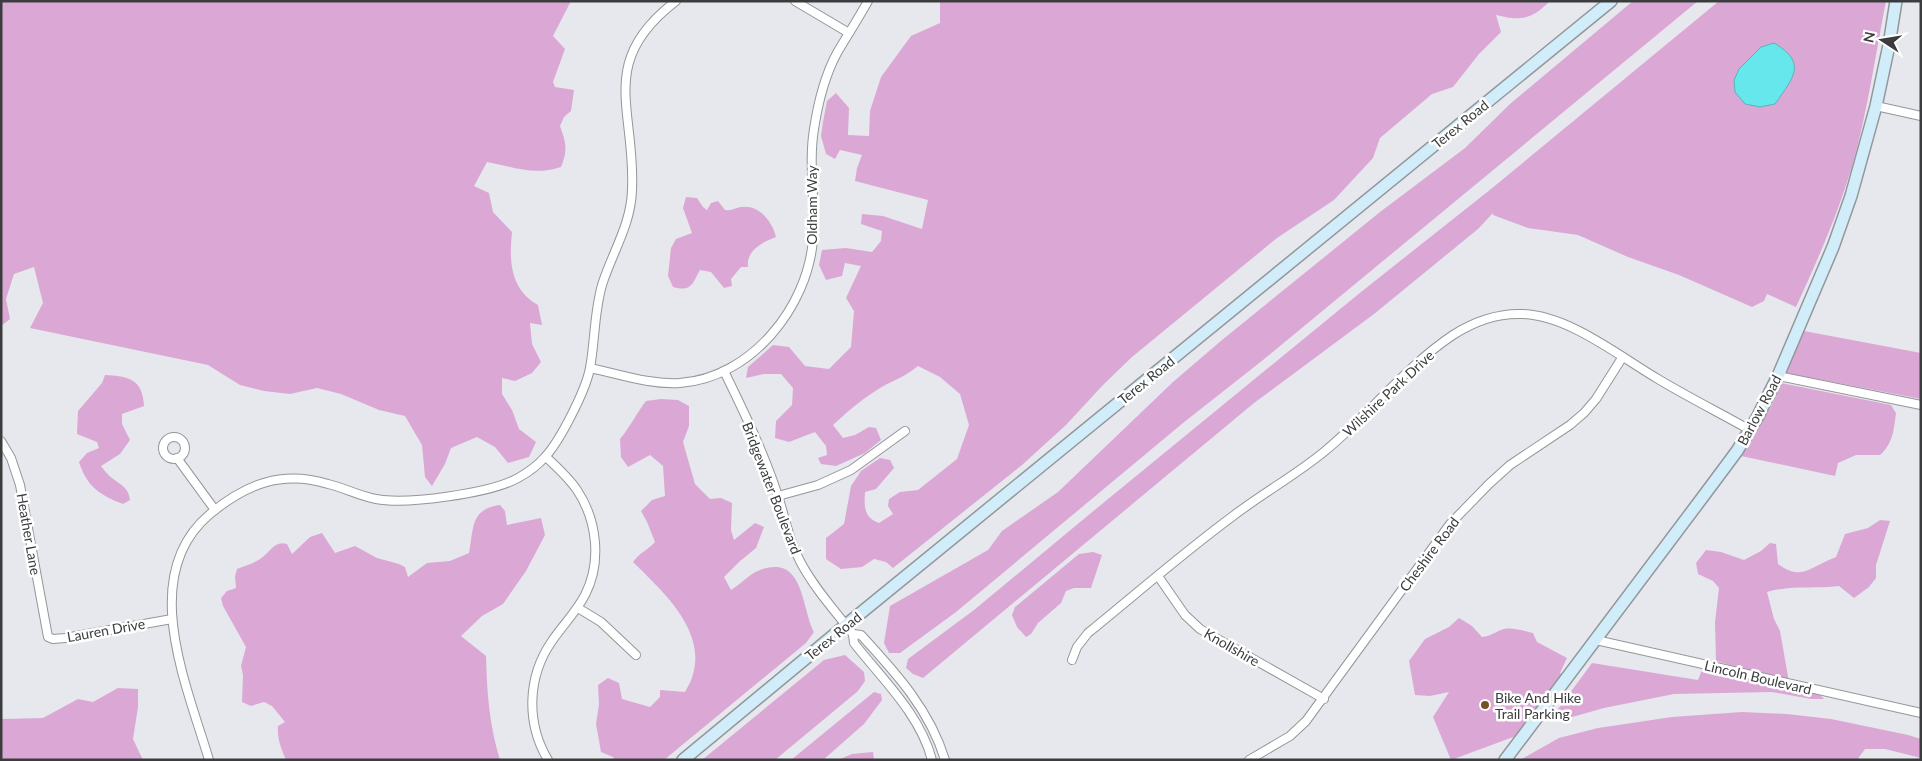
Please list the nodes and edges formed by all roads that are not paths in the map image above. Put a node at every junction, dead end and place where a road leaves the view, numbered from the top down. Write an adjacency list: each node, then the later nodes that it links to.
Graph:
1 (676, 1): 10 (street)
2 (795, 1): 6 (street)
3 (868, 1): 6 (street, Oldham Way)
4 (1611, 1): 24 (main road, Terex Road)
5 (1896, 1): 7 (main road, Barlow Road)
6 (850, 33): 11 (street, Oldham Way)
7 (1876, 106): 8 (street); 12 (main road, Barlow Road)
8 (1921, 116)
9 (1622, 358): 14 (street, Wilshire Park Drive); 21 (street, Wilshire Park Drive); 30 (street, Cheshire Road)
10 (590, 368): 11 (street, Oldham Way); 17 (street)
11 (724, 370): 19 (street, Bridgewater Boulevard)
12 (1778, 376): 13 (street); 14 (main road, Barlow Road)
13 (1921, 406)
14 (1750, 430): 26 (main road, Barlow Road)
15 (906, 431): 19 (street)
16 (1, 441): 25 (street, Heather Lane)
17 (546, 456): 20 (street); 22 (street)
18 (177, 458): 20 (street)
19 (778, 496): 24 (street, Bridgewater Boulevard)
20 (215, 510): 23 (street)
21 (1158, 576): 28 (street, Wilshire Park Drive); 30 (street, Knollshire)
22 (578, 608): 27 (street); 36 (street)
23 (172, 619): 25 (street, Lauren Drive); 35 (street)
24 (850, 629): 29 (street); 31 (street); 37 (main road, Terex Road)
25 (46, 630)
26 (1596, 640): 32 (street, Lincoln Boulevard); 40 (main road, Barlow Road)
27 (636, 654)
28 (1072, 660)
29 (915, 698): 31 (street); 33 (street)
30 (1324, 699): 39 (street, Cheshire Road)
31 (905, 706): 34 (street)
32 (1921, 713)
33 (941, 748): 34 (street); 38 (street)
34 (931, 756)
35 (209, 760)
36 (548, 760)
37 (683, 760)
38 (944, 760)
39 (1249, 760)
40 (1506, 760)

